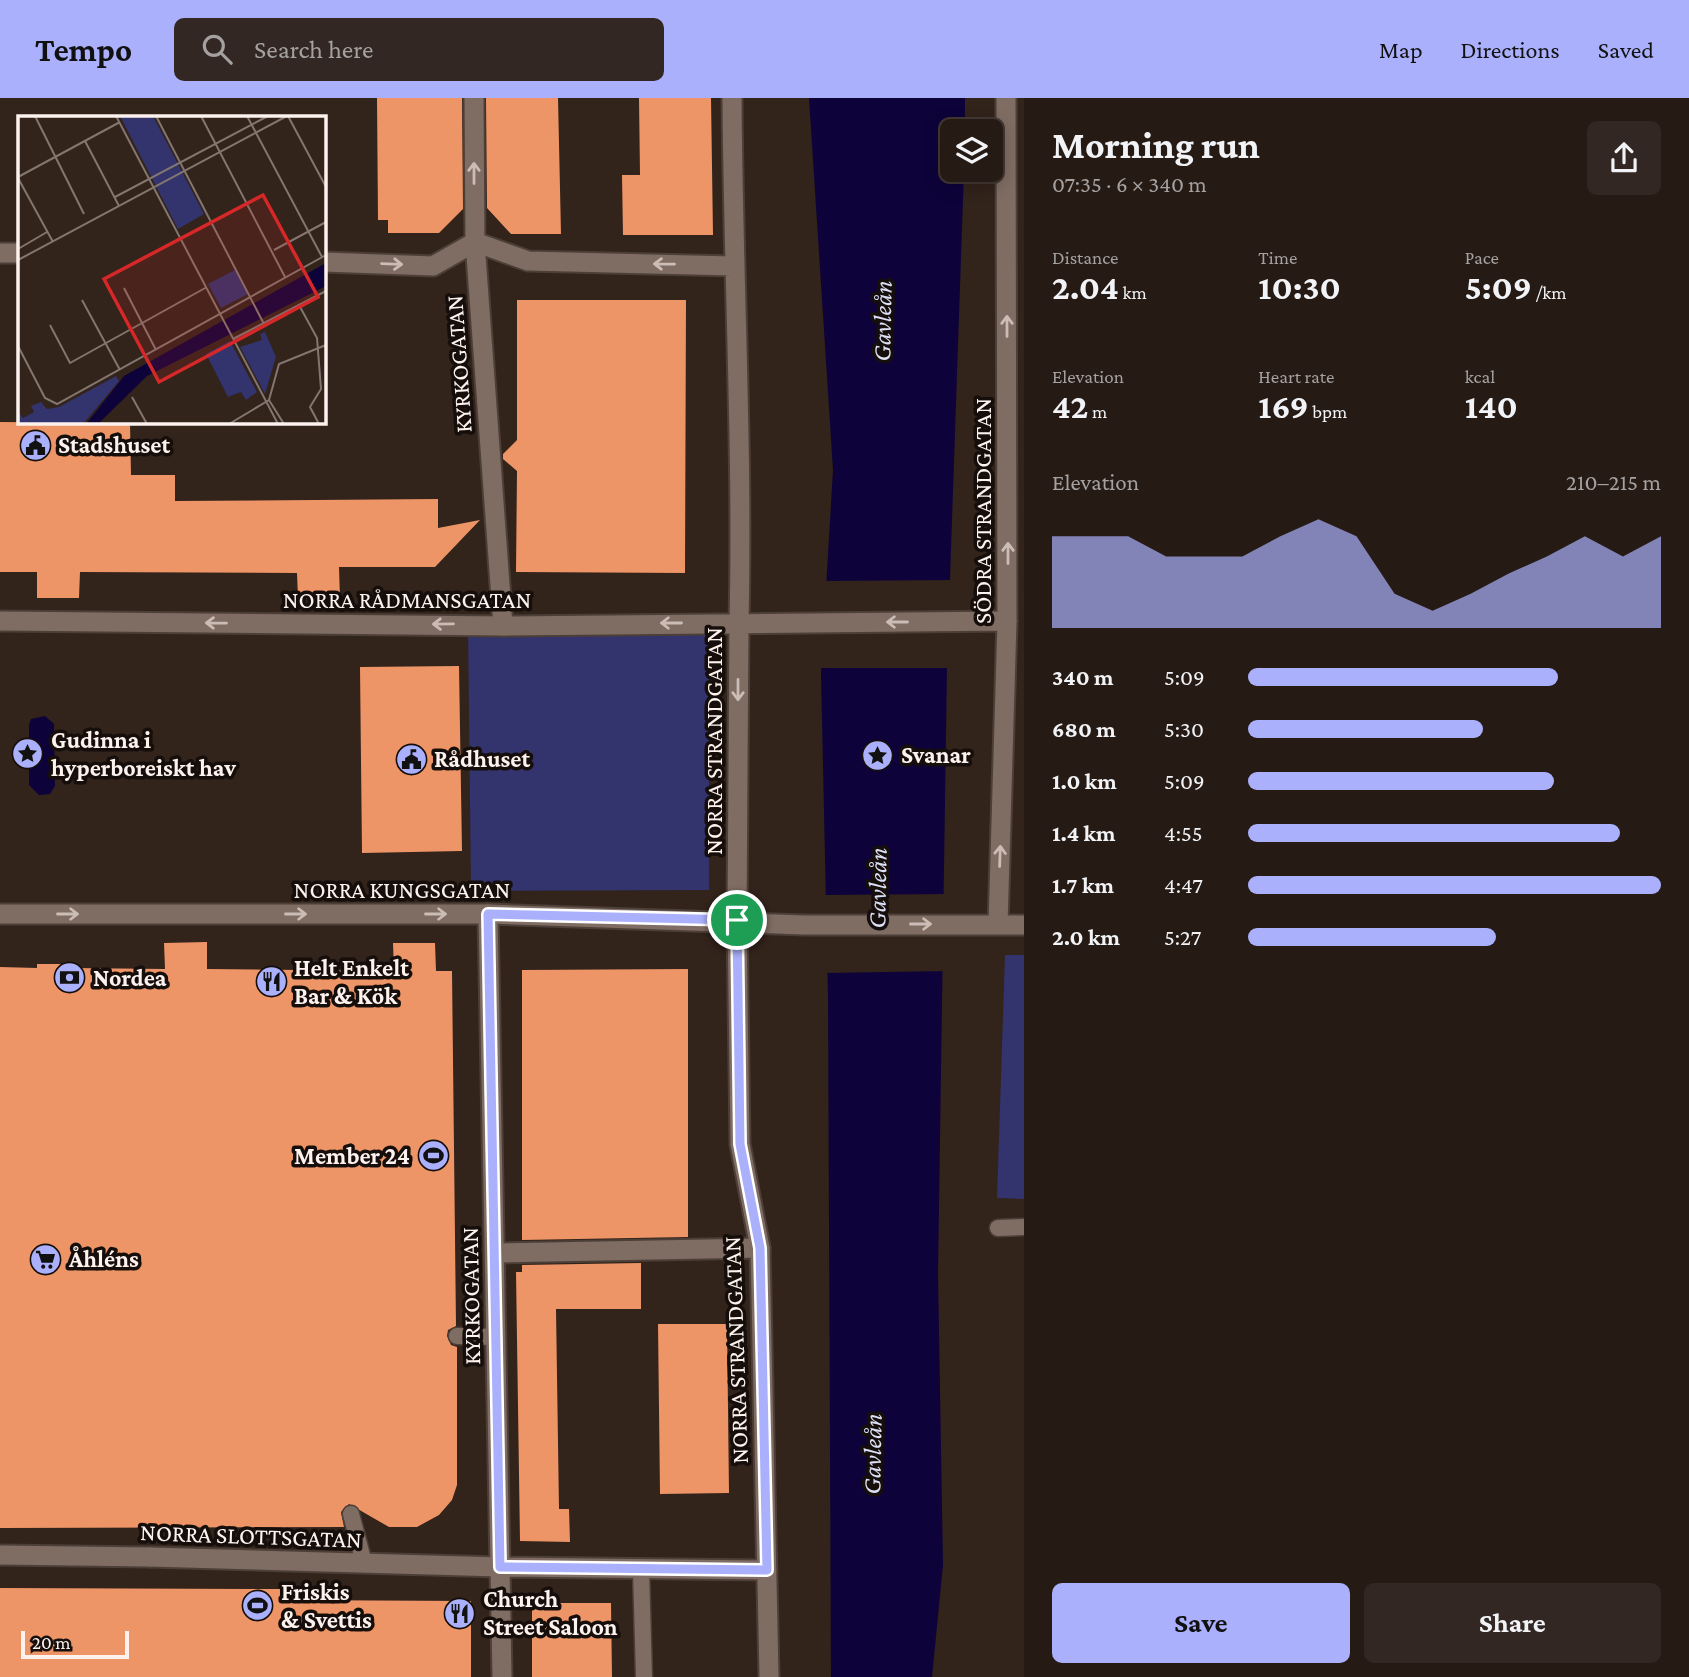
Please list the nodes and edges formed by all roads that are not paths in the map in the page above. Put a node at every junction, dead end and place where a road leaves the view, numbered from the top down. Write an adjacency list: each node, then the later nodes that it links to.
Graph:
1 (474, 98): 4 (street, KYRKOGATAN, one-way to 1)
2 (732, 98): 8 (street, NORRA STRANDGATAN)
3 (1006, 98): 9 (street, SÖDRA STRANDGATAN)
4 (475, 242): 7 (street, one-way to 4); 8 (street, one-way to 4); 13 (street, KYRKOGATAN)
5 (0, 253): 6 (street)
6 (18, 253)
7 (326, 262)
8 (733, 266): 12 (street, NORRA STRANDGATAN)
9 (1016, 270): 11 (street, SÖDRA STRANDGATAN, one-way to 9)
10 (0, 621): 13 (street, NORRA RÅDMANSGATAN, one-way to 10)
11 (1007, 621): 12 (street, NORRA RÅDMANSGATAN, one-way to 12); 17 (street, SÖDRA STRANDGATAN, one-way to 11)
12 (739, 622): 13 (street, NORRA RÅDMANSGATAN, one-way to 13); 16 (street, NORRA STRANDGATAN, one-way to 16)
13 (503, 626)
14 (0, 914): 15 (street, NORRA KUNGSGATAN, one-way to 15)
15 (488, 914): 16 (street, NORRA KUNGSGATAN); 22 (street, KYRKOGATAN)
16 (737, 920): 17 (street, NORRA KUNGSGATAN, one-way to 17); 21 (street, NORRA STRANDGATAN)
17 (998, 925): 18 (street, NORRA KUNGSGATAN)
18 (1024, 925)
19 (1024, 1227): 20 (lane)
20 (998, 1228)
21 (760, 1248): 22 (street); 30 (street, NORRA STRANDGATAN)
22 (495, 1253): 24 (street, KYRKOGATAN)
23 (457, 1336): 24 (lane)
24 (496, 1337): 28 (street, KYRKOGATAN)
25 (351, 1514): 27 (lane)
26 (0, 1555): 27 (street, NORRA SLOTTSGATAN)
27 (364, 1563): 28 (street, NORRA SLOTTSGATAN)
28 (500, 1567): 29 (street, NORRA SLOTTSGATAN); 31 (street, KYRKOGATAN)
29 (641, 1570): 30 (street, NORRA SLOTTSGATAN); 32 (lane)
30 (767, 1570): 33 (street, NORRA STRANDGATAN)
31 (502, 1677)
32 (644, 1677)
33 (769, 1677)

